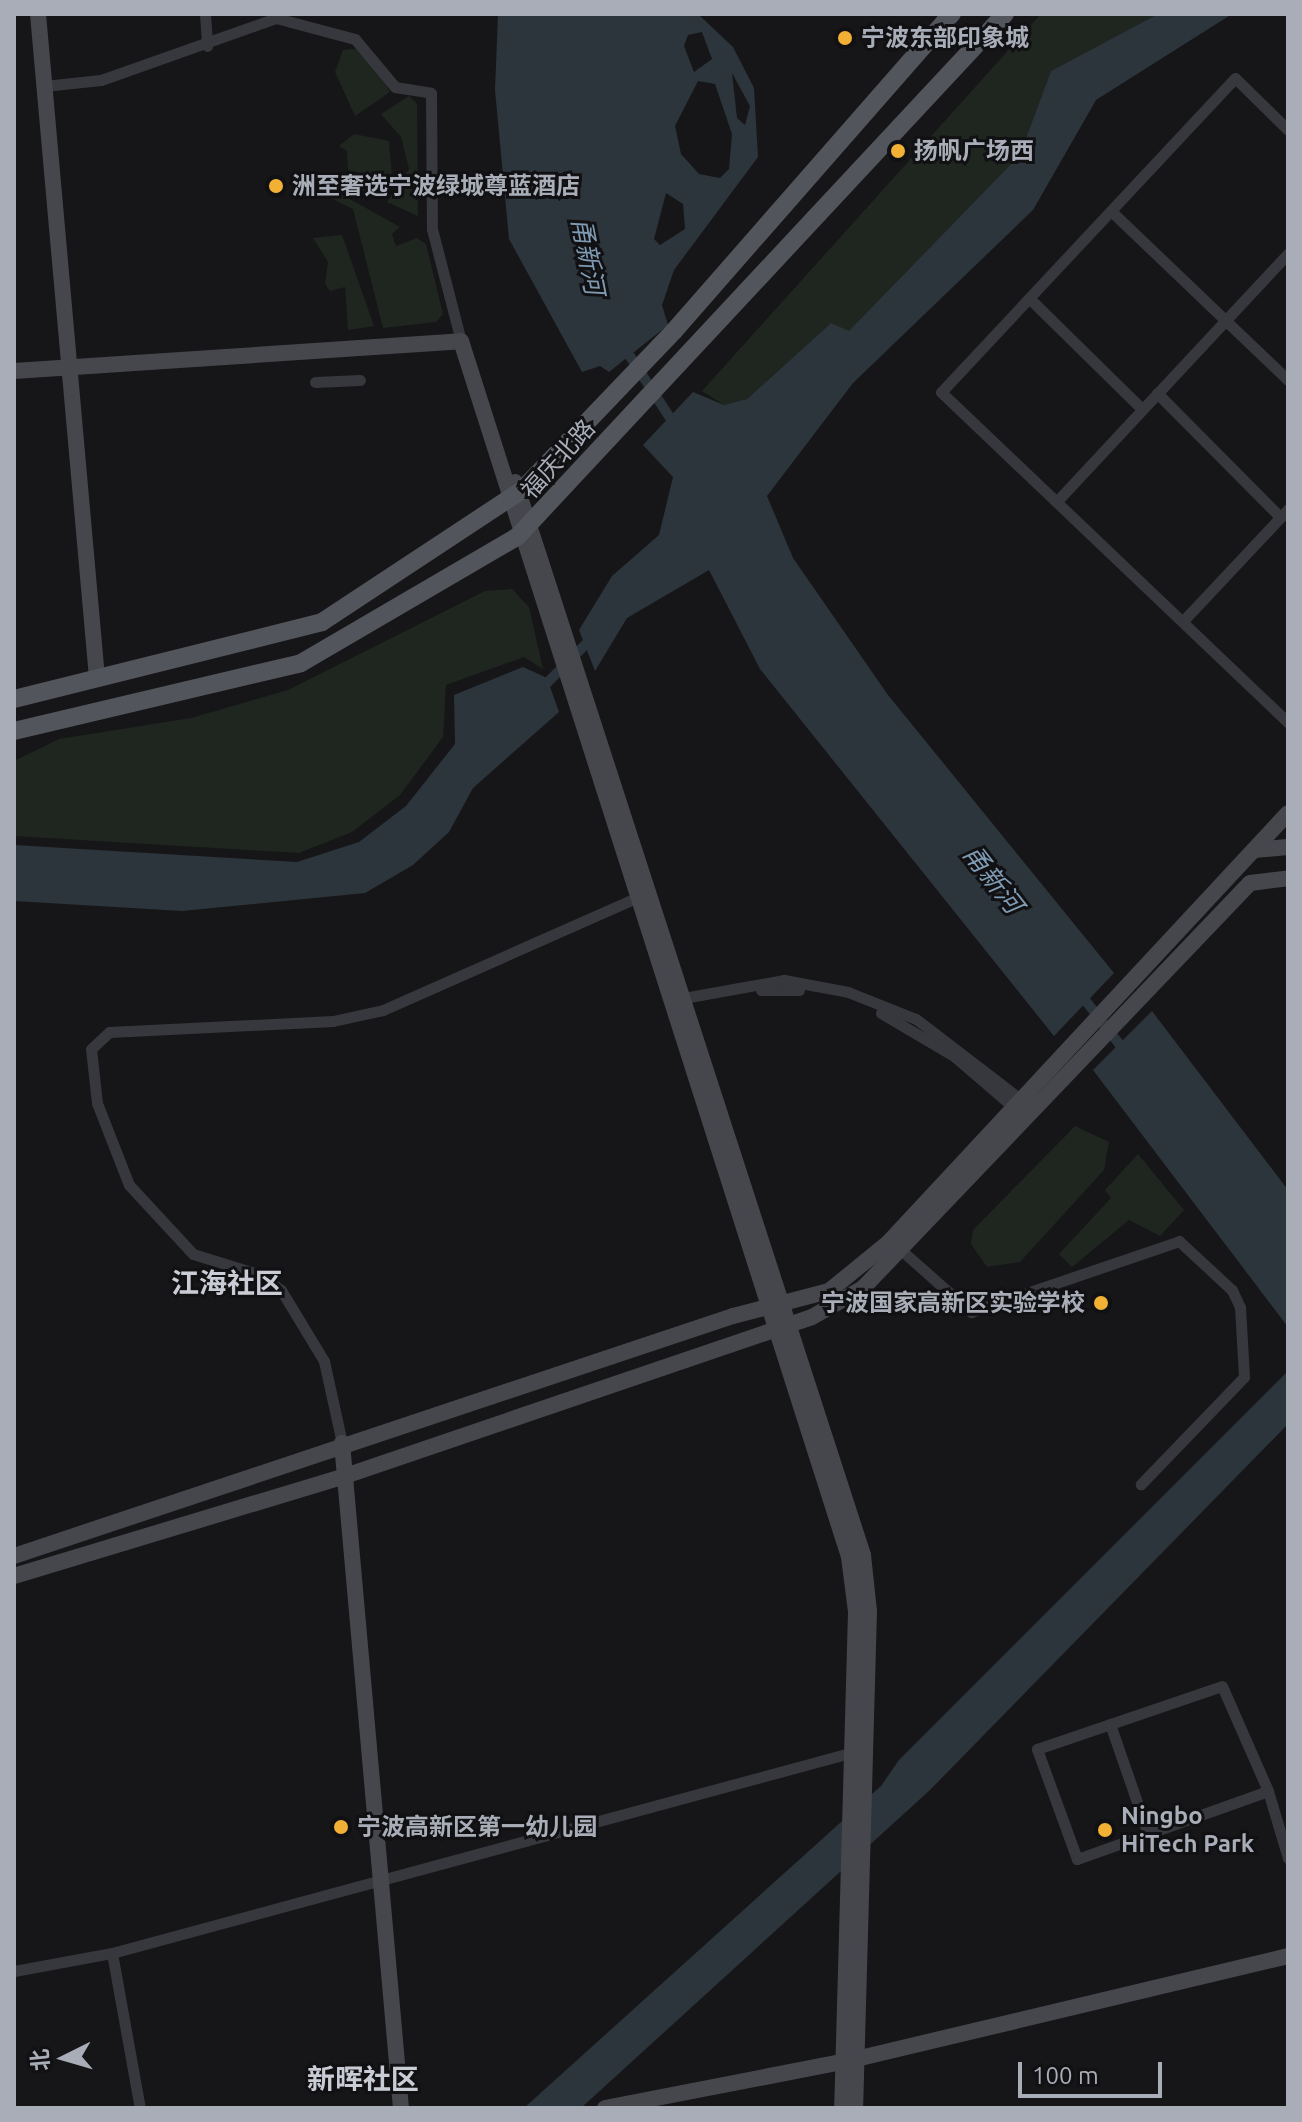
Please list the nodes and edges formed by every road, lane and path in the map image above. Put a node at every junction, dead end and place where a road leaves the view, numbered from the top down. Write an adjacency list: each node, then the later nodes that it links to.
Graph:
1 (38, 14): 7 (main road)
2 (47, 14): 7 (main road)
3 (205, 14): 6 (street)
4 (952, 14): 21 (main road, 福庆北路)
5 (1005, 14): 24 (main road, 福庆北路)
6 (207, 46): 7 (street); 13 (street)
7 (48, 86): 14 (main road)
8 (1288, 130): 9 (street)
9 (1111, 211): 11 (street); 12 (street)
10 (1288, 253): 12 (street)
11 (1029, 298): 20 (street); 22 (street)
12 (1225, 320): 17 (street); 19 (street)
13 (461, 341): 14 (main road); 21 (main road)
14 (73, 366): 15 (main road); 27 (main road)
15 (14, 371)
16 (360, 380): 18 (street)
17 (1288, 380)
18 (315, 382)
19 (1157, 393): 20 (street); 23 (street)
20 (1142, 409): 22 (street)
21 (514, 496): 24 (main road); 25 (main road); 27 (main road, 福庆北路)
22 (1059, 499): 26 (street)
23 (1284, 513): 26 (street)
24 (533, 522): 25 (main road, 福庆北路); 35 (main road)
25 (518, 536): 30 (main road, 福庆北路); 35 (main road)
26 (1183, 621): 29 (street)
27 (102, 677): 28 (main road, 福庆北路)
28 (14, 699)
29 (1288, 723)
30 (14, 731)
31 (1288, 813): 33 (main road)
32 (1288, 847): 33 (main road)
33 (1254, 850): 37 (main road)
34 (1288, 878): 38 (main road)
35 (640, 896): 36 (main road); 42 (street)
36 (675, 1003): 37 (street); 40 (main road)
37 (1017, 1103): 38 (street); 40 (main road)
38 (1030, 1114): 39 (main road)
39 (901, 1250): 41 (main road); 44 (street)
40 (774, 1305): 41 (main road); 42 (main road)
41 (781, 1326): 43 (main road); 48 (main road)
42 (342, 1443): 43 (main road); 45 (main road)
43 (348, 1475): 46 (main road); 52 (main road)
44 (1141, 1484)
45 (14, 1556)
46 (14, 1576)
47 (1110, 1724): 49 (street); 50 (street); 50 (street)
48 (859, 1750): 52 (street); 56 (main road)
49 (1268, 1791): 50 (street); 51 (street)
50 (1148, 1834)
51 (1288, 1858)
52 (381, 1879): 53 (street); 58 (main road)
53 (112, 1953): 55 (street); 57 (street)
54 (1288, 1956): 56 (main road)
55 (14, 1971)
56 (850, 2060): 59 (main road); 60 (main road); 61 (main road)
57 (140, 2108)
58 (401, 2108)
59 (605, 2108)
60 (842, 2108)
61 (855, 2108)

